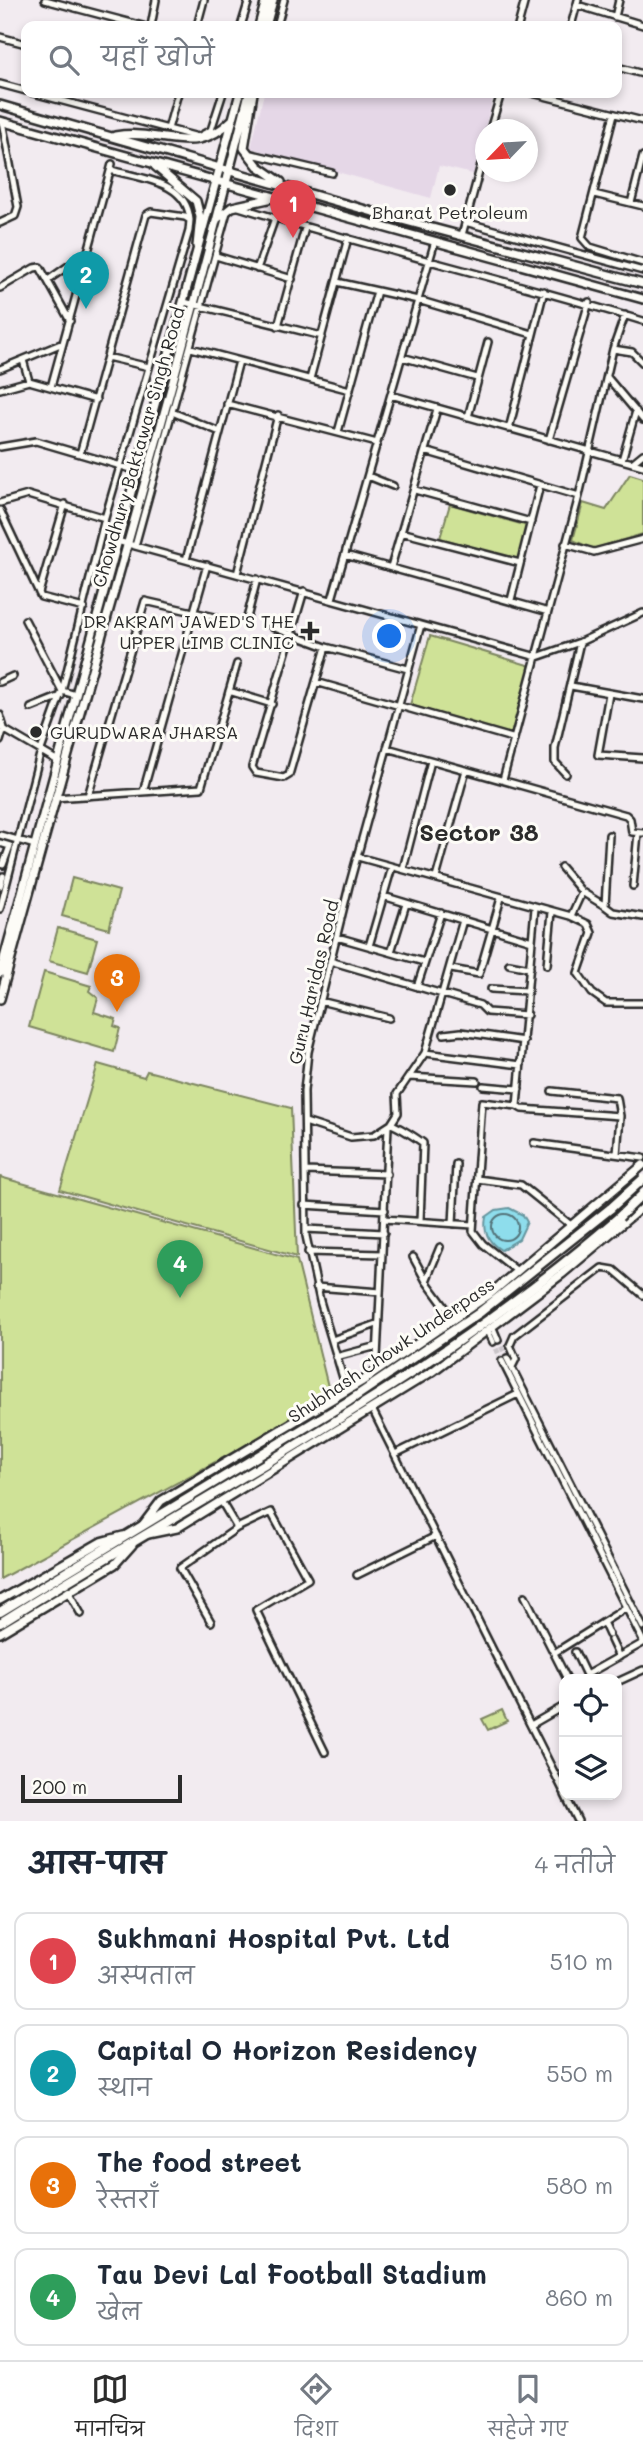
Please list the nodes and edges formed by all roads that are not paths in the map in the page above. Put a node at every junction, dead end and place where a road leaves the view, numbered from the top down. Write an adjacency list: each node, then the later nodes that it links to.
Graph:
1 (45, 0): 12 (street)
2 (156, 0): 13 (street)
3 (204, 0): 14 (street)
4 (248, 0): 15 (street)
5 (266, 0): 16 (main road)
6 (273, 0): 17 (main road)
7 (284, 0): 18 (street)
8 (525, 0): 19 (street)
9 (620, 0): 11 (street)
10 (578, 3): 11 (street); 20 (street)
11 (615, 17): 21 (street)
12 (124, 21)
13 (151, 21)
14 (198, 21)
15 (242, 21)
16 (260, 21)
17 (267, 21)
18 (278, 21)
19 (519, 21)
20 (573, 21)
21 (643, 24)
22 (0, 37): 23 (street)
23 (21, 43)
24 (622, 68): 25 (street)
25 (643, 74)
26 (0, 84): 27 (street)
27 (21, 90)
28 (52, 98): 42 (street)
29 (177, 98): 42 (street)
30 (221, 98): 42 (street)
31 (239, 98): 39 (main road, Chowdhury Baktawar Singh Road)
32 (252, 98): 44 (main road)
33 (252, 98): 48 (main road, Chowdhury Baktawar Singh Road)
34 (499, 98): 38 (street)
35 (552, 98): 37 (street)
36 (0, 105): 43 (main road)
37 (614, 114): 41 (street); 56 (street)
38 (493, 119)
39 (232, 120): 43 (main road); 47 (main road, Chowdhury Baktawar Singh Road)
40 (1, 121): 46 (main road); 67 (street)
41 (643, 121)
42 (168, 129)
43 (111, 137): 47 (main road)
44 (245, 152): 49 (street); 54 (main road)
45 (643, 156): 58 (street)
46 (154, 165): 50 (main road); 51 (main road)
47 (220, 167): 48 (main road); 51 (main road, Chowdhury Baktawar Singh Road)
48 (230, 170): 54 (main road); 55 (main road, Chowdhury Baktawar Singh Road)
49 (332, 173)
50 (163, 174): 53 (street); 74 (main road)
51 (216, 181): 55 (main road); 74 (main road, Chowdhury Baktawar Singh Road)
52 (476, 182): 66 (street)
53 (161, 184): 64 (street); 75 (street)
54 (282, 184): 61 (main road)
55 (225, 185): 57 (main road); 63 (main road, Chowdhury Baktawar Singh Road)
56 (594, 194): 58 (street); 79 (street)
57 (274, 197): 60 (main road); 68 (main road)
58 (631, 203): 59 (street)
59 (643, 206)
60 (232, 208): 62 (street); 63 (main road); 76 (street)
61 (387, 216): 65 (main road); 68 (main road)
62 (275, 218): 69 (street); 80 (street)
63 (217, 219): 94 (main road, Chowdhury Baktawar Singh Road)
64 (190, 220): 105 (street); 110 (street)
65 (401, 220): 70 (main road); 71 (main road)
66 (465, 222): 71 (street); 81 (street)
67 (0, 223)
68 (384, 226): 70 (main road)
69 (305, 228): 72 (street); 83 (street)
70 (398, 230): 73 (main road)
71 (462, 236): 78 (main road)
72 (348, 238): 77 (street); 85 (street)
73 (435, 241): 77 (street); 82 (main road)
74 (198, 250): 92 (main road, Chowdhury Baktawar Singh Road)
75 (88, 252): 84 (street); 96 (street)
76 (216, 256): 80 (street); 94 (street)
77 (429, 260): 89 (street); 91 (street)
78 (558, 261): 82 (main road); 86 (main road)
79 (643, 263)
80 (257, 269): 83 (street)
81 (643, 271)
82 (555, 274): 90 (main road)
83 (292, 279): 98 (street)
84 (48, 280): 87 (street); 96 (street)
85 (337, 282): 88 (street); 100 (street)
86 (643, 284)
87 (0, 288)
88 (377, 291): 91 (street); 118 (street)
89 (544, 291): 93 (street); 99 (street)
90 (643, 299)
91 (418, 300): 99 (street); 106 (street)
92 (184, 302): 94 (street); 142 (main road, Chowdhury Baktawar Singh Road)
93 (590, 302): 95 (street); 131 (street)
94 (198, 305): 98 (street); 103 (street); 155 (main road, Chowdhury Baktawar Singh Road)
95 (625, 315): 97 (street); 104 (street)
96 (70, 321): 101 (street)
97 (643, 321)
98 (278, 326): 100 (street)
99 (532, 334): 128 (street)
100 (322, 336): 113 (street)
101 (63, 342): 107 (street); 116 (street)
102 (488, 342): 114 (street)
103 (191, 348): 108 (street); 124 (street)
104 (613, 349): 109 (street); 112 (street)
105 (107, 357): 110 (street); 120 (street)
106 (402, 357): 114 (street); 119 (street)
107 (23, 360): 111 (street); 115 (street)
108 (239, 361): 113 (street); 121 (street)
109 (643, 363)
110 (149, 367): 140 (street)
111 (0, 369)
112 (607, 377): 123 (street); 135 (street)
113 (310, 379): 118 (street)
114 (477, 379): 126 (street)
115 (29, 381): 116 (street); 117 (street)
116 (51, 387): 120 (street)
117 (0, 389)
118 (350, 390): 130 (street)
119 (391, 395): 122 (street); 132 (street)
120 (96, 400): 136 (street)
121 (227, 404): 125 (street); 129 (street)
122 (437, 409): 126 (street); 134 (street)
123 (636, 411): 127 (street); 138 (street)
124 (172, 412): 129 (street); 157 (street)
125 (278, 415): 130 (street); 163 (street)
126 (468, 417): 128 (street)
127 (643, 420)
128 (509, 429): 131 (street)
129 (220, 432): 159 (street)
130 (338, 432): 132 (street)
131 (549, 440): 135 (street)
132 (377, 443): 143 (street)
133 (0, 447): 136 (street)
134 (425, 451): 144 (street); 146 (street)
135 (589, 451): 138 (street); 147 (street)
136 (80, 454): 140 (street)
137 (643, 454): 139 (street)
138 (622, 460): 139 (street)
139 (631, 463): 141 (street)
140 (121, 465): 142 (street); 151 (street)
141 (643, 466)
142 (138, 471): 155 (main road, Chowdhury Baktawar Singh Road)
143 (368, 476): 145 (street); 158 (street)
144 (540, 485): 147 (street); 152 (street)
145 (393, 486)
146 (415, 490): 152 (street); 153 (street)
147 (579, 496): 156 (street)
148 (0, 503): 149 (street)
149 (65, 505): 151 (street); 166 (street)
150 (0, 510): 166 (street)
151 (105, 518): 169 (street)
152 (531, 522): 160 (street)
153 (401, 532): 160 (street); 162 (street)
154 (643, 539): 156 (street)
155 (121, 542): 157 (street); 192 (main road, Chowdhury Baktawar Singh Road); 211 (main road, Chowdhury Baktawar Singh Road)
156 (565, 544): 170 (street)
157 (135, 546): 159 (street)
158 (345, 555): 162 (street); 167 (street)
159 (186, 560): 161 (street)
160 (520, 563): 168 (street)
161 (207, 565): 163 (street); 171 (street)
162 (391, 567): 168 (street)
163 (237, 574): 164 (street)
164 (257, 579): 165 (street); 174 (street)
165 (304, 591): 167 (street); 179 (street)
166 (39, 593): 169 (street)
167 (332, 599): 177 (street)
168 (511, 600): 170 (street)
169 (83, 608): 190 (street)
170 (545, 611): 182 (street)
171 (196, 612): 173 (street); 209 (street); 210 (street)
172 (641, 613): 176 (street); 180 (street)
173 (215, 617)
174 (247, 618)
175 (25, 620): 190 (street)
176 (643, 624)
177 (421, 625): 182 (street); 184 (street, Guru Haridas Road)
178 (272, 627): 179 (street)
179 (291, 633): 181 (street); 194 (street)
180 (580, 642): 182 (street); 188 (street)
181 (326, 647): 184 (street); 187 (street)
182 (537, 657): 199 (street)
183 (237, 664): 189 (street)
184 (408, 669): 195 (street, Guru Haridas Road)
185 (12, 676): 186 (street)
186 (0, 682)
187 (316, 682): 194 (street); 195 (street)
188 (571, 686): 191 (street); 207 (street)
189 (229, 691): 194 (street); 209 (street)
190 (62, 693): 192 (street); 196 (street); 202 (street)
191 (609, 694): 193 (street); 203 (street)
192 (76, 695): 204 (main road, Chowdhury Baktawar Singh Road)
193 (643, 699)
194 (272, 704)
195 (399, 706): 199 (street); 201 (street, Guru Haridas Road)
196 (31, 708)
197 (0, 715): 198 (street)
198 (2, 727): 200 (street); 202 (street)
199 (512, 738): 208 (street)
200 (0, 741)
201 (387, 748): 205 (street); 219 (street, Guru Haridas Road)
202 (41, 750): 204 (street); 216 (street)
203 (643, 758)
204 (58, 761): 212 (main road, Chowdhury Baktawar Singh Road)
205 (431, 761): 206 (street); 223 (street)
206 (466, 770): 208 (street); 225 (street)
207 (566, 774)
208 (503, 780): 213 (street)
209 (143, 792): 210 (street)
210 (88, 796): 211 (street)
211 (57, 798): 212 (street); 257 (main road, Chowdhury Baktawar Singh Road)
212 (48, 799): 218 (main road, Chowdhury Baktawar Singh Road)
213 (640, 833): 227 (street)
214 (0, 835): 216 (street)
215 (609, 835): 233 (street)
216 (19, 841): 218 (street); 224 (street)
217 (0, 843): 220 (street)
218 (35, 845): 245 (main road, Chowdhury Baktawar Singh Road)
219 (358, 857): 221 (street); 241 (street, Guru Haridas Road)
220 (0, 864)
221 (392, 867): 223 (street); 229 (street)
222 (561, 867): 228 (street)
223 (403, 869): 225 (street)
224 (4, 876): 226 (street); 232 (street)
225 (436, 878): 230 (street)
226 (0, 886)
227 (633, 886)
228 (582, 892): 233 (street); 237 (street)
229 (383, 896): 231 (street); 243 (street)
230 (501, 898): 234 (street); 240 (street)
231 (407, 904): 236 (street); 244 (street)
232 (1, 905)
233 (605, 906): 238 (street)
234 (535, 908): 235 (street); 242 (street)
235 (552, 912): 237 (street); 249 (street)
236 (441, 913): 239 (street); 247 (street)
237 (571, 916): 259 (street)
238 (643, 917)
239 (463, 920): 240 (street); 251 (street)
240 (492, 929): 242 (street); 251 (street)
241 (337, 937): 243 (street); 246 (street, Guru Haridas Road)
242 (532, 941): 250 (street)
243 (369, 946): 244 (street)
244 (391, 952): 247 (street)
245 (2, 958): 252 (main road, Chowdhury Baktawar Singh Road)
246 (330, 961): 253 (street); 258 (street, Guru Haridas Road)
247 (424, 962): 253 (street)
248 (509, 964): 250 (street)
249 (547, 965)
250 (530, 968): 255 (street)
251 (451, 969): 256 (street)
252 (0, 973)
253 (417, 987): 256 (street)
254 (491, 989): 255 (street)
255 (528, 991): 260 (street)
256 (441, 995): 260 (street); 264 (street)
257 (0, 999)
258 (320, 1001): 261 (street); 273 (street, Guru Haridas Road)
259 (643, 1003)
260 (527, 1015): 263 (street)
261 (389, 1018)
262 (444, 1034): 263 (street)
263 (524, 1041): 265 (street)
264 (425, 1053): 265 (street); 266 (street)
265 (521, 1065): 269 (street)
266 (410, 1077): 267 (street); 274 (street)
267 (477, 1081)
268 (483, 1086): 269 (street)
269 (519, 1089): 271 (street)
270 (552, 1091): 272 (street)
271 (517, 1106): 272 (street); 282 (street)
272 (620, 1116): 276 (street)
273 (305, 1122): 274 (street); 280 (street, Guru Haridas Road)
274 (389, 1126): 281 (street); 290 (street)
275 (534, 1143): 276 (street)
276 (617, 1154): 277 (street)
277 (643, 1158)
278 (456, 1164): 291 (street)
279 (643, 1165): 284 (main road)
280 (304, 1171): 281 (street); 286 (street, Guru Haridas Road)
281 (387, 1174): 288 (street)
282 (477, 1179): 292 (street); 293 (street)
283 (643, 1179): 319 (highway, Shubhash Chowk Underpass, bridge)
284 (620, 1184): 287 (main road); 293 (main road)
285 (643, 1194): 321 (highway, Shubhash Chowk Underpass, bridge)
286 (304, 1205): 288 (street); 294 (street, Guru Haridas Road)
287 (641, 1207): 307 (main road)
288 (385, 1210): 289 (street)
289 (384, 1219): 290 (street); 295 (street)
290 (420, 1221): 291 (street)
291 (453, 1224): 292 (street)
292 (473, 1225): 300 (street)
293 (572, 1226): 300 (main road)
294 (306, 1229): 295 (street); 297 (street, Guru Haridas Road)
295 (384, 1233): 298 (street)
296 (440, 1247): 301 (street)
297 (308, 1252): 298 (street); 302 (street, Guru Haridas Road)
298 (382, 1254): 303 (street)
299 (413, 1256): 301 (street)
300 (517, 1271): 305 (main road)
301 (426, 1281): 305 (street)
302 (316, 1287): 303 (street); 308 (street, Guru Haridas Road)
303 (380, 1292): 306 (street)
304 (643, 1296): 313 (street)
305 (454, 1319): 314 (main road)
306 (377, 1324): 308 (street); 310 (street)
307 (490, 1330): 309 (street); 316 (main road)
308 (332, 1340): 311 (street, Guru Haridas Road)
309 (496, 1341)
310 (377, 1346): 311 (street); 312 (street)
311 (336, 1357): 314 (street, Guru Haridas Road)
312 (377, 1358)
313 (512, 1367): 315 (street); 315 (street)
314 (347, 1391): 319 (main road)
315 (520, 1393): 317 (street); 328 (street); 334 (street)
316 (372, 1409): 317 (street); 318 (main road)
317 (395, 1454): 322 (street)
318 (221, 1501): 320 (street); 321 (main road)
319 (141, 1527): 323 (highway, Shubhash Chowk Underpass)
320 (237, 1528): 331 (street); 345 (street)
321 (147, 1535): 323 (highway, Shubhash Chowk Underpass)
322 (436, 1536): 324 (street); 344 (street)
323 (132, 1538): 325 (main road); 327 (main road); 329 (highway); 332 (highway)
324 (357, 1575)
325 (68, 1591): 330 (street); 335 (main road)
326 (525, 1596): 338 (street)
327 (0, 1600)
328 (626, 1608): 333 (street); 336 (street)
329 (0, 1612)
330 (81, 1614)
331 (211, 1622)
332 (0, 1623)
333 (604, 1624): 338 (street); 339 (street)
334 (643, 1627)
335 (0, 1633)
336 (643, 1642): 339 (street)
337 (575, 1652): 339 (street)
338 (554, 1653): 341 (street)
339 (619, 1657)
340 (643, 1670): 342 (street)
341 (565, 1674)
342 (622, 1680)
343 (559, 1709): 344 (street)
344 (531, 1725): 346 (street)
345 (325, 1752)
346 (559, 1782)
347 (568, 1800): 348 (street)
348 (579, 1821)

